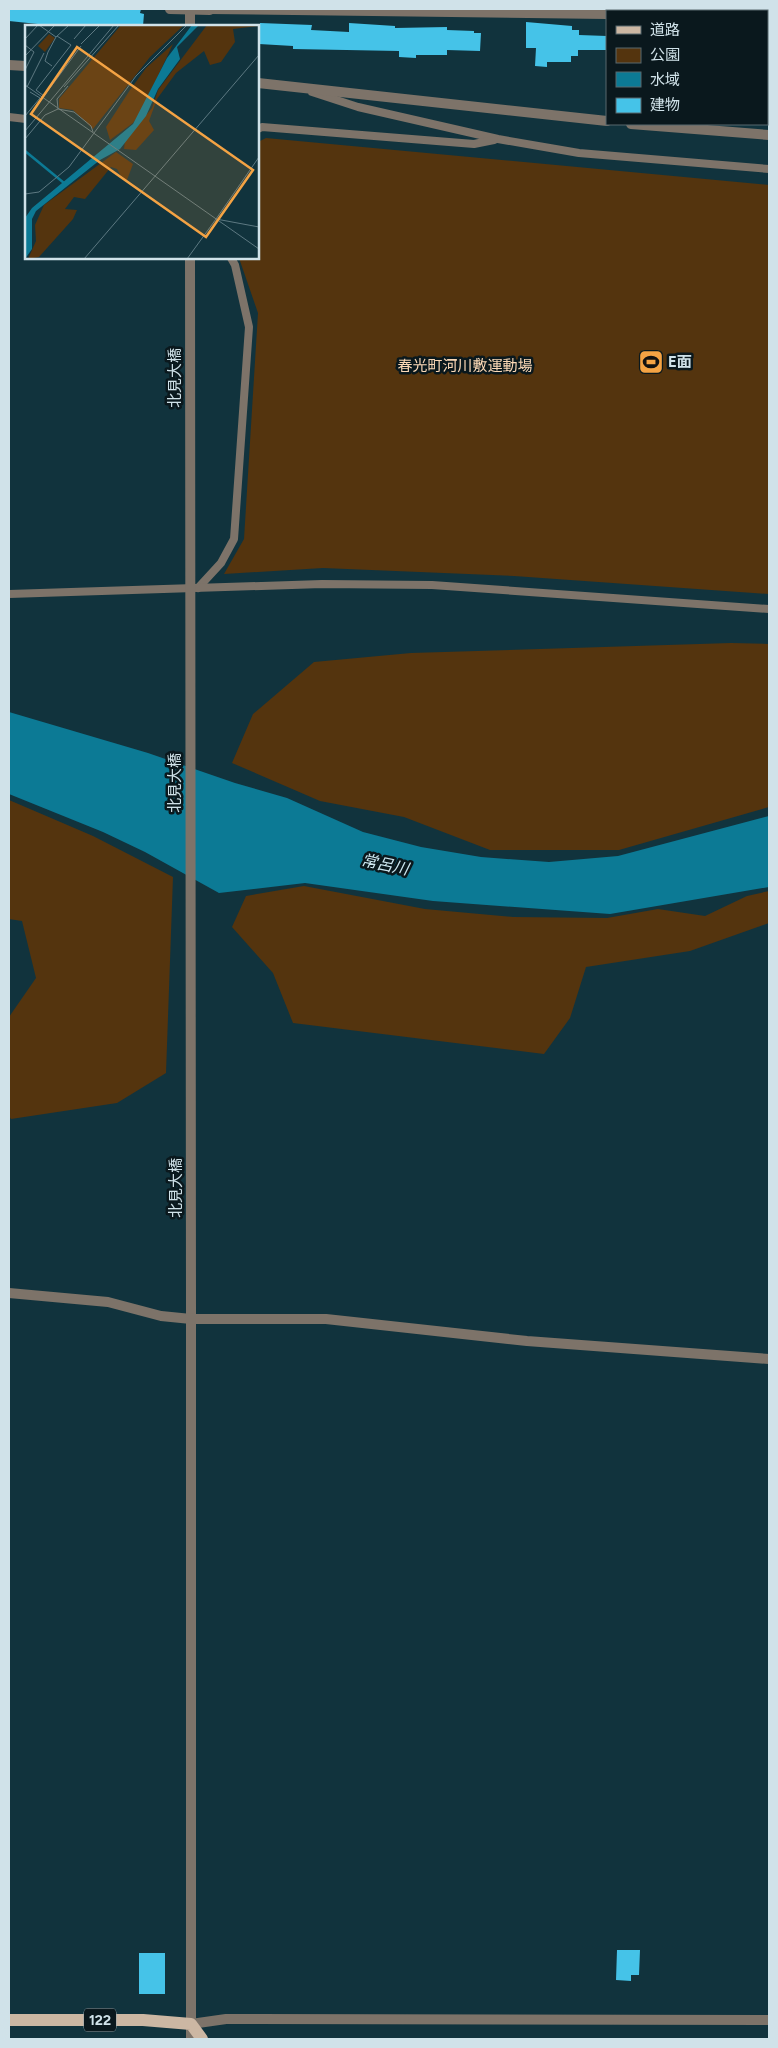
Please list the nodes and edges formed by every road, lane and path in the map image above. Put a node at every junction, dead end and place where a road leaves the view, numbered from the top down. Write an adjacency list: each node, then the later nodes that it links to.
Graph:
1 (170, 9): 3 (street)
2 (190, 9): 5 (street, bridge)
3 (210, 9): 4 (street)
4 (606, 14)
5 (190, 25)
6 (9, 65): 7 (street)
7 (25, 66)
8 (259, 83): 9 (street)
9 (298, 87): 12 (street); 16 (lane)
10 (9, 117): 11 (lane)
11 (25, 119)
12 (606, 121)
13 (644, 125): 15 (street)
14 (259, 128): 16 (lane)
15 (769, 135)
16 (498, 139): 17 (lane)
17 (769, 169)
18 (190, 259): 24 (street, 北見大橋, bridge)
19 (232, 259): 20 (lane)
20 (198, 588): 21 (lane); 22 (lane)
21 (9, 594)
22 (769, 609)
23 (9, 1293): 24 (street)
24 (191, 1314): 25 (street); 28 (street, 北見大橋)
25 (769, 1359)
26 (9, 2020): 28 (main road, 122)
27 (769, 2020): 28 (street)
28 (191, 2024): 29 (street, 北見大橋); 30 (main road)
29 (191, 2039)
30 (202, 2039)

